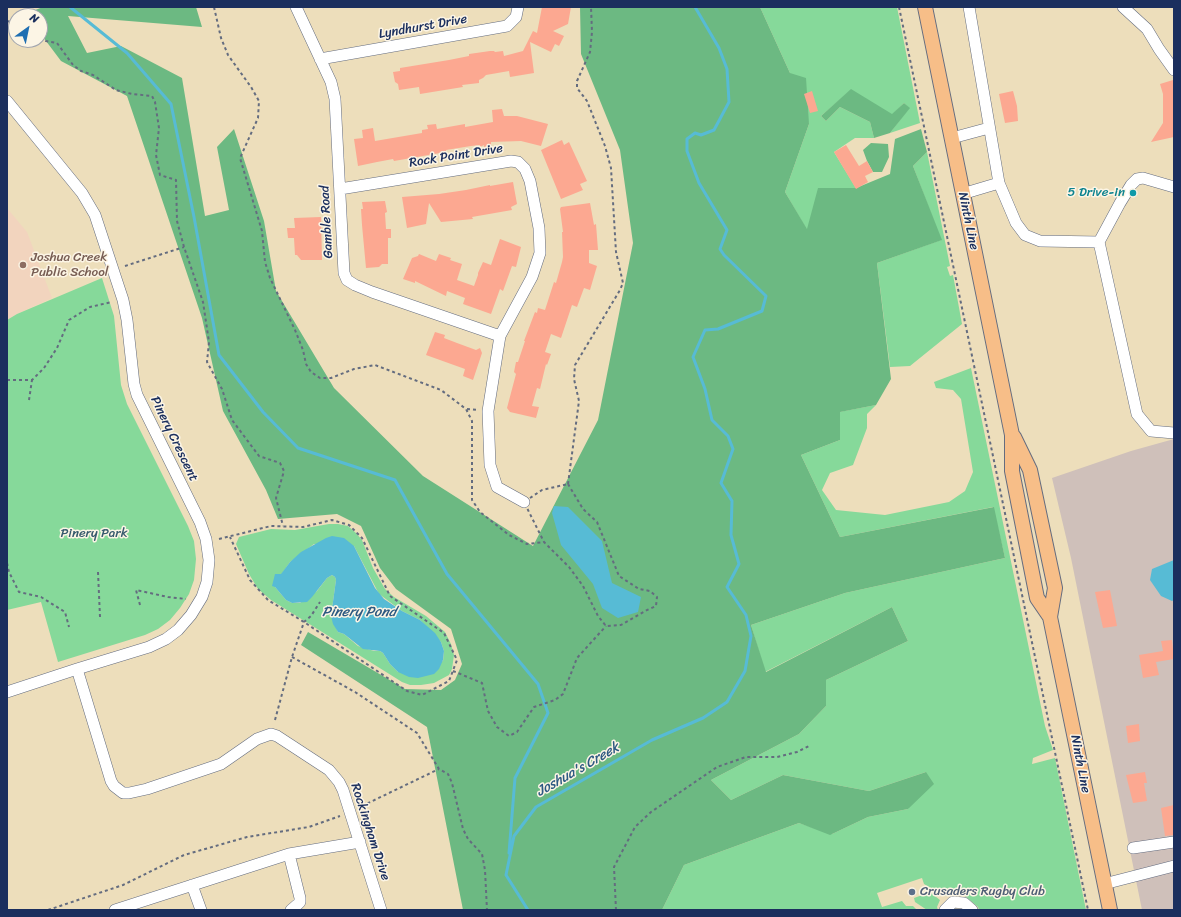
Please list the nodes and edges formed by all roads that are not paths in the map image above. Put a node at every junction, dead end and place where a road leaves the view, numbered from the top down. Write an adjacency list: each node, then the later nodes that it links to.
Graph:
1 (296, 7): 6 (street, Gamble Road)
2 (518, 7): 6 (street, Lyndhurst Drive)
3 (925, 7): 10 (main road, Ninth Line)
4 (969, 7): 9 (street)
5 (1123, 7): 7 (street)
6 (320, 59): 13 (street, Gamble Road)
7 (1174, 70)
8 (7, 101): 21 (street, Pinery Crescent)
9 (989, 128): 10 (street); 11 (street)
10 (952, 138): 14 (main road, Ninth Line)
11 (999, 183): 14 (street); 15 (street)
12 (1174, 187): 15 (street)
13 (340, 189): 16 (street, Gamble Road); 16 (street, Rock Point Drive)
14 (962, 194): 18 (main road, Ninth Line)
15 (1095, 242): 17 (street)
16 (500, 336): 19 (street, Rock Point Drive)
17 (1174, 433)
18 (1012, 434): 20 (main road, Ninth Line); 20 (main road, Ninth Line)
19 (524, 502)
20 (1050, 618): 28 (main road, Ninth Line)
21 (77, 668): 22 (street, Pinery Crescent); 23 (street, Rockingham Drive)
22 (7, 692)
23 (360, 842): 26 (street); 33 (street, Rockingham Drive)
24 (1174, 842): 25 (street)
25 (1133, 848)
26 (289, 854): 29 (street); 32 (street)
27 (1174, 866): 28 (street)
28 (1104, 884): 36 (main road, Ninth Line)
29 (192, 885): 30 (street); 31 (street)
30 (115, 910)
31 (201, 910)
32 (291, 910)
33 (381, 910)
34 (945, 910): 35 (street)
35 (972, 910)
36 (1110, 910)

